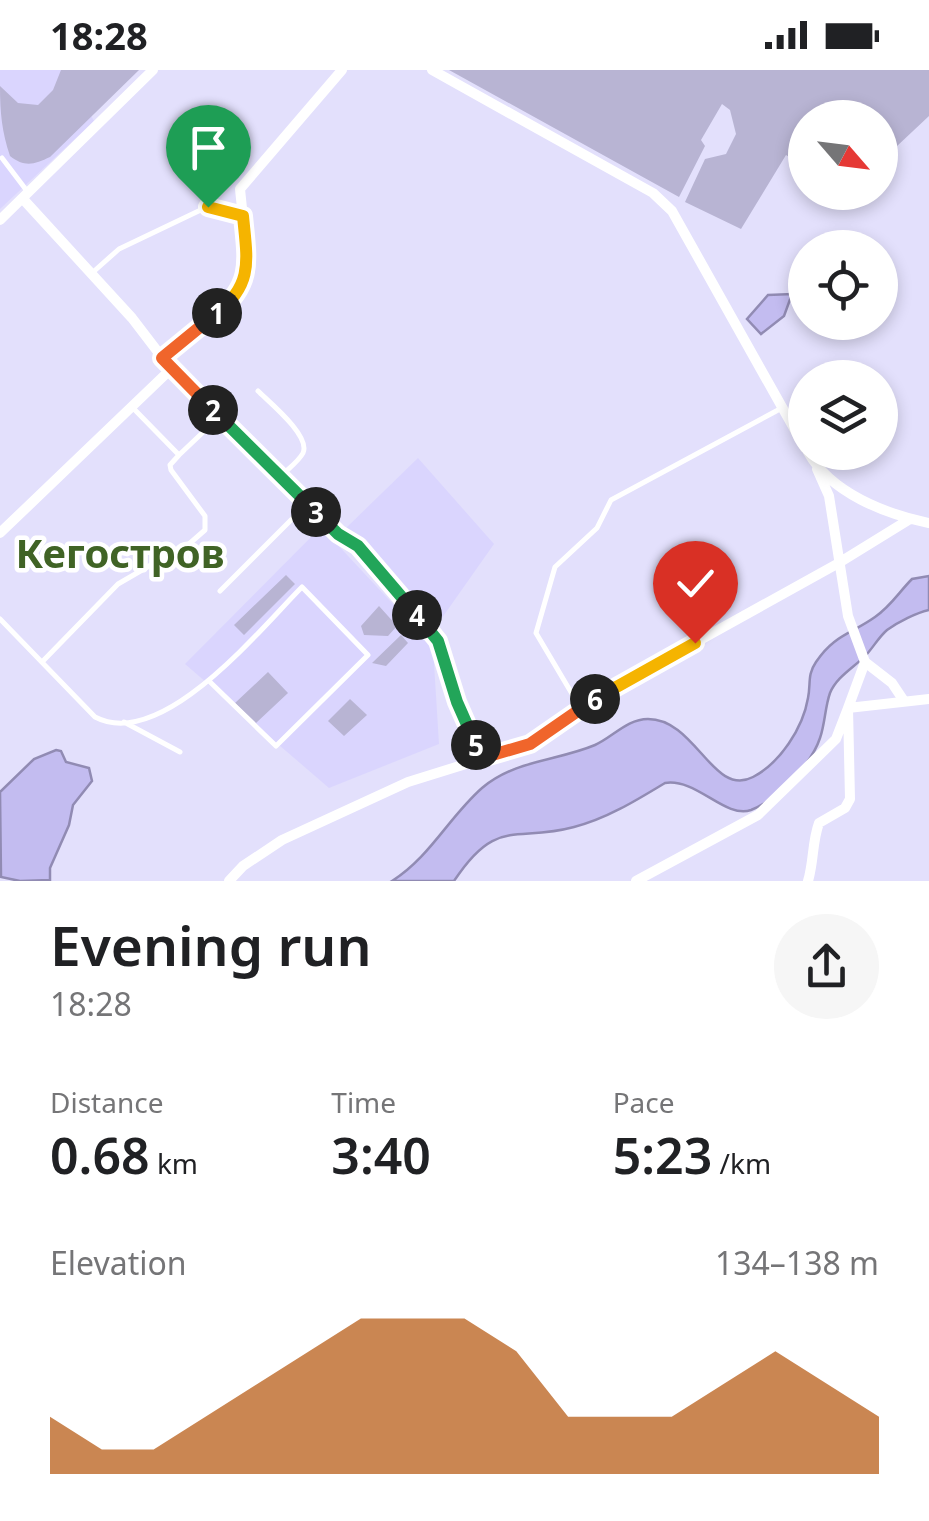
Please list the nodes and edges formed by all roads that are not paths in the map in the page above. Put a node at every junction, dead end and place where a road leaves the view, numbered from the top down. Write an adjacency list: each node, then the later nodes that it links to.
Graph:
1 (153, 70): 5 (street)
2 (342, 70): 6 (street)
3 (432, 70): 13 (street)
4 (2, 158): 5 (lane)
5 (26, 196): 7 (street); 8 (street)
6 (243, 216): 8 (lane); 9 (street)
7 (0, 220)
8 (92, 273): 9 (street)
9 (162, 358): 10 (street)
10 (171, 369): 12 (street); 14 (street)
11 (258, 391): 19 (lane)
12 (131, 406): 16 (lane); 23 (street)
13 (782, 407): 15 (street); 33 (lane)
14 (219, 416): 16 (lane); 19 (street)
15 (788, 418)
16 (179, 455): 27 (lane)
17 (817, 470): 24 (street)
18 (818, 470): 21 (street)
19 (281, 476): 20 (street)
20 (308, 504): 25 (lane); 36 (street)
21 (910, 520): 22 (street); 24 (street)
22 (929, 523)
23 (0, 533)
24 (837, 564): 28 (street); 33 (street)
25 (220, 591)
26 (0, 619): 27 (lane)
27 (42, 662): 34 (lane)
28 (865, 662): 31 (street); 32 (street)
29 (209, 681): 29 (lane); 34 (lane)
30 (929, 699): 31 (street)
31 (904, 700): 32 (street)
32 (848, 708): 38 (street); 39 (street)
33 (581, 709): 36 (street)
34 (124, 722): 35 (lane)
35 (180, 752)
36 (482, 758): 37 (street)
37 (229, 881)
38 (636, 881)
39 (808, 881)

